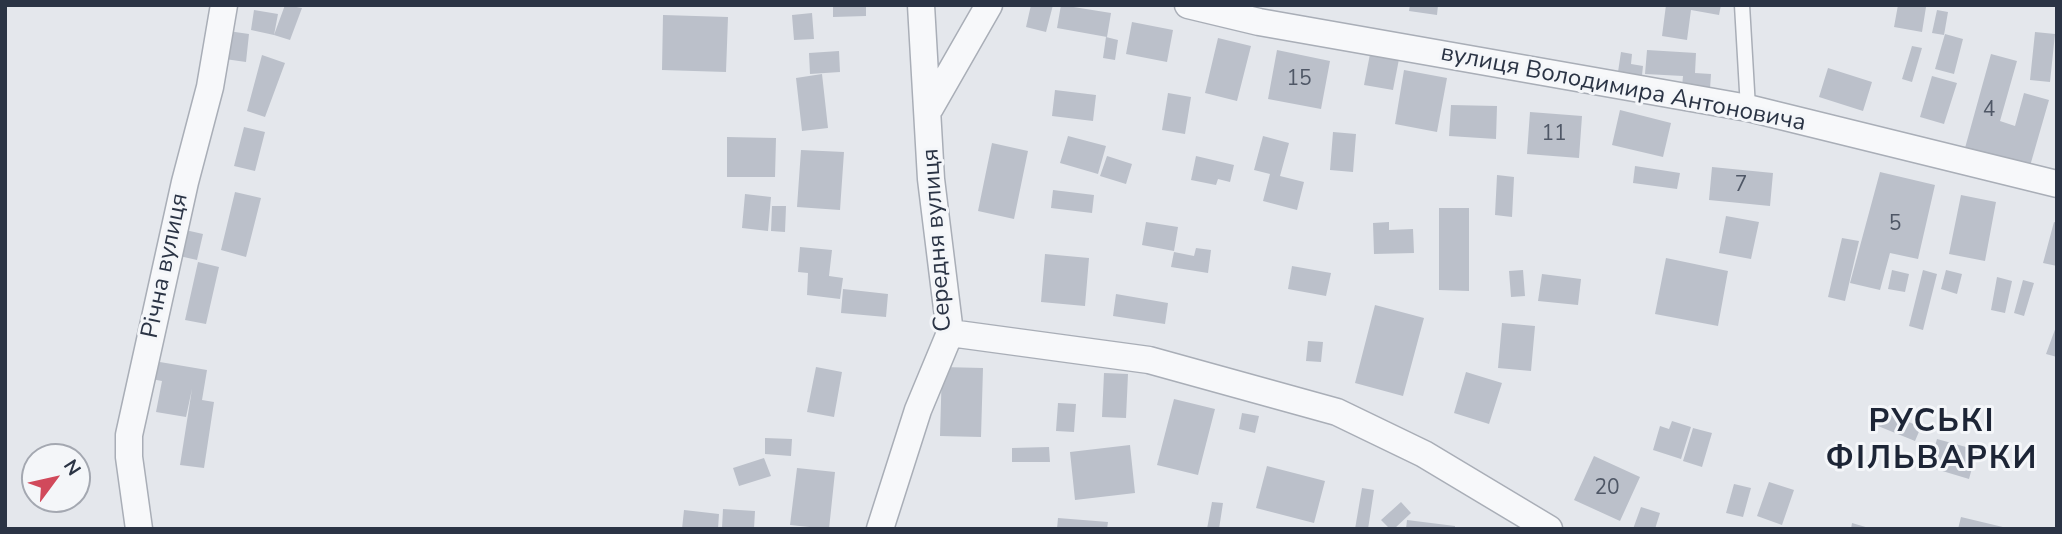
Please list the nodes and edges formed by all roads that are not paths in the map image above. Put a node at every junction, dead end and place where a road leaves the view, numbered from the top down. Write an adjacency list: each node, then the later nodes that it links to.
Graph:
1 (224, 5): 10 (street, Річна вулиця)
2 (921, 5): 6 (street, Середня вулиця)
3 (989, 5): 6 (street)
4 (1188, 5): 7 (street, вулиця Володимира Антоновича)
5 (1742, 5): 7 (lane)
6 (930, 108): 9 (street, Середня вулиця)
7 (1748, 108): 8 (street, вулиця Володимира Антоновича)
8 (2057, 184)
9 (950, 333): 11 (street, Середня вулиця); 12 (street)
10 (139, 529)
11 (880, 529)
12 (1549, 529)

